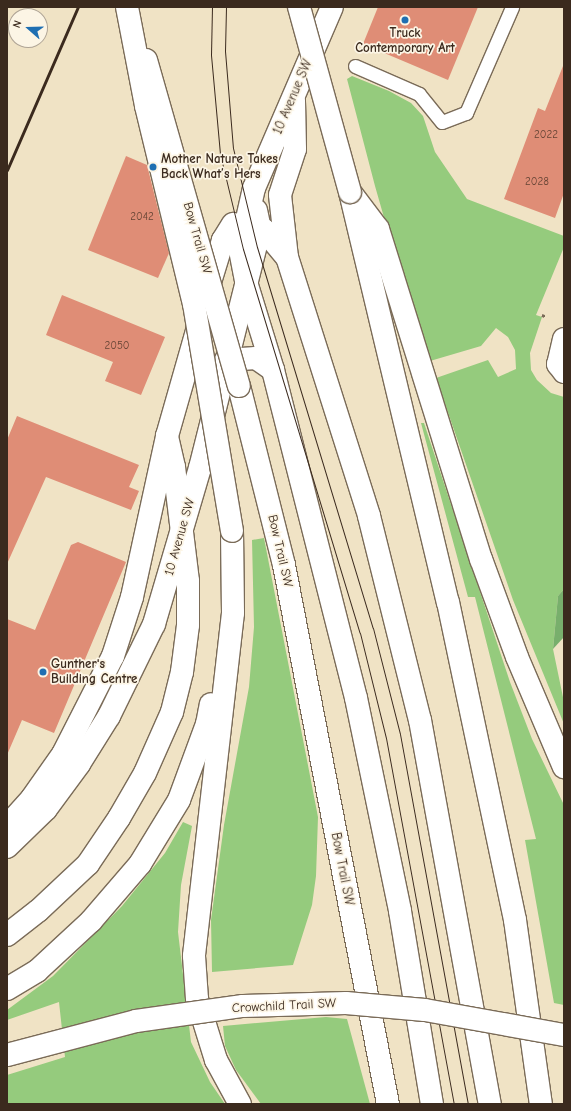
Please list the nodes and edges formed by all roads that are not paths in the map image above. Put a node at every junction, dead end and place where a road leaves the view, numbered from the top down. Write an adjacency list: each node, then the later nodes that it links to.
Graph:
1 (127, 7): 20 (main road, bridge)
2 (131, 7): 29 (main road, Bow Trail SW, bridge)
3 (299, 7): 9 (main road, bridge)
4 (332, 7): 7 (main road, 10 Avenue SW)
5 (512, 7): 6 (lane)
6 (356, 66)
7 (294, 95): 8 (main road, 10 Avenue SW); 12 (main road)
8 (254, 188): 10 (main road); 11 (main road, 10 Avenue SW)
9 (350, 192): 21 (main road); 32 (main road)
10 (252, 228): 11 (main road); 12 (main road); 13 (main road)
11 (223, 240): 18 (main road, 10 Avenue SW)
12 (287, 257): 31 (main road)
13 (246, 282): 15 (main road, 10 Avenue SW); 17 (main road)
14 (564, 339): 16 (main road)
15 (226, 360): 17 (main road); 19 (main road, 10 Avenue SW)
16 (561, 368)
17 (273, 370): 30 (main road)
18 (167, 436): 19 (main road); 22 (main road, 10 Avenue SW)
19 (182, 532): 23 (main road, 10 Avenue SW); 24 (main road)
20 (233, 613): 25 (main road); 28 (main road)
21 (564, 767)
22 (7, 826)
23 (7, 846)
24 (7, 935)
25 (7, 989)
26 (564, 1035): 27 (main road, Crowchild Trail SW, bridge)
27 (7, 1055)
28 (240, 1104)
29 (388, 1104)
30 (432, 1104)
31 (490, 1104)
32 (540, 1104)

